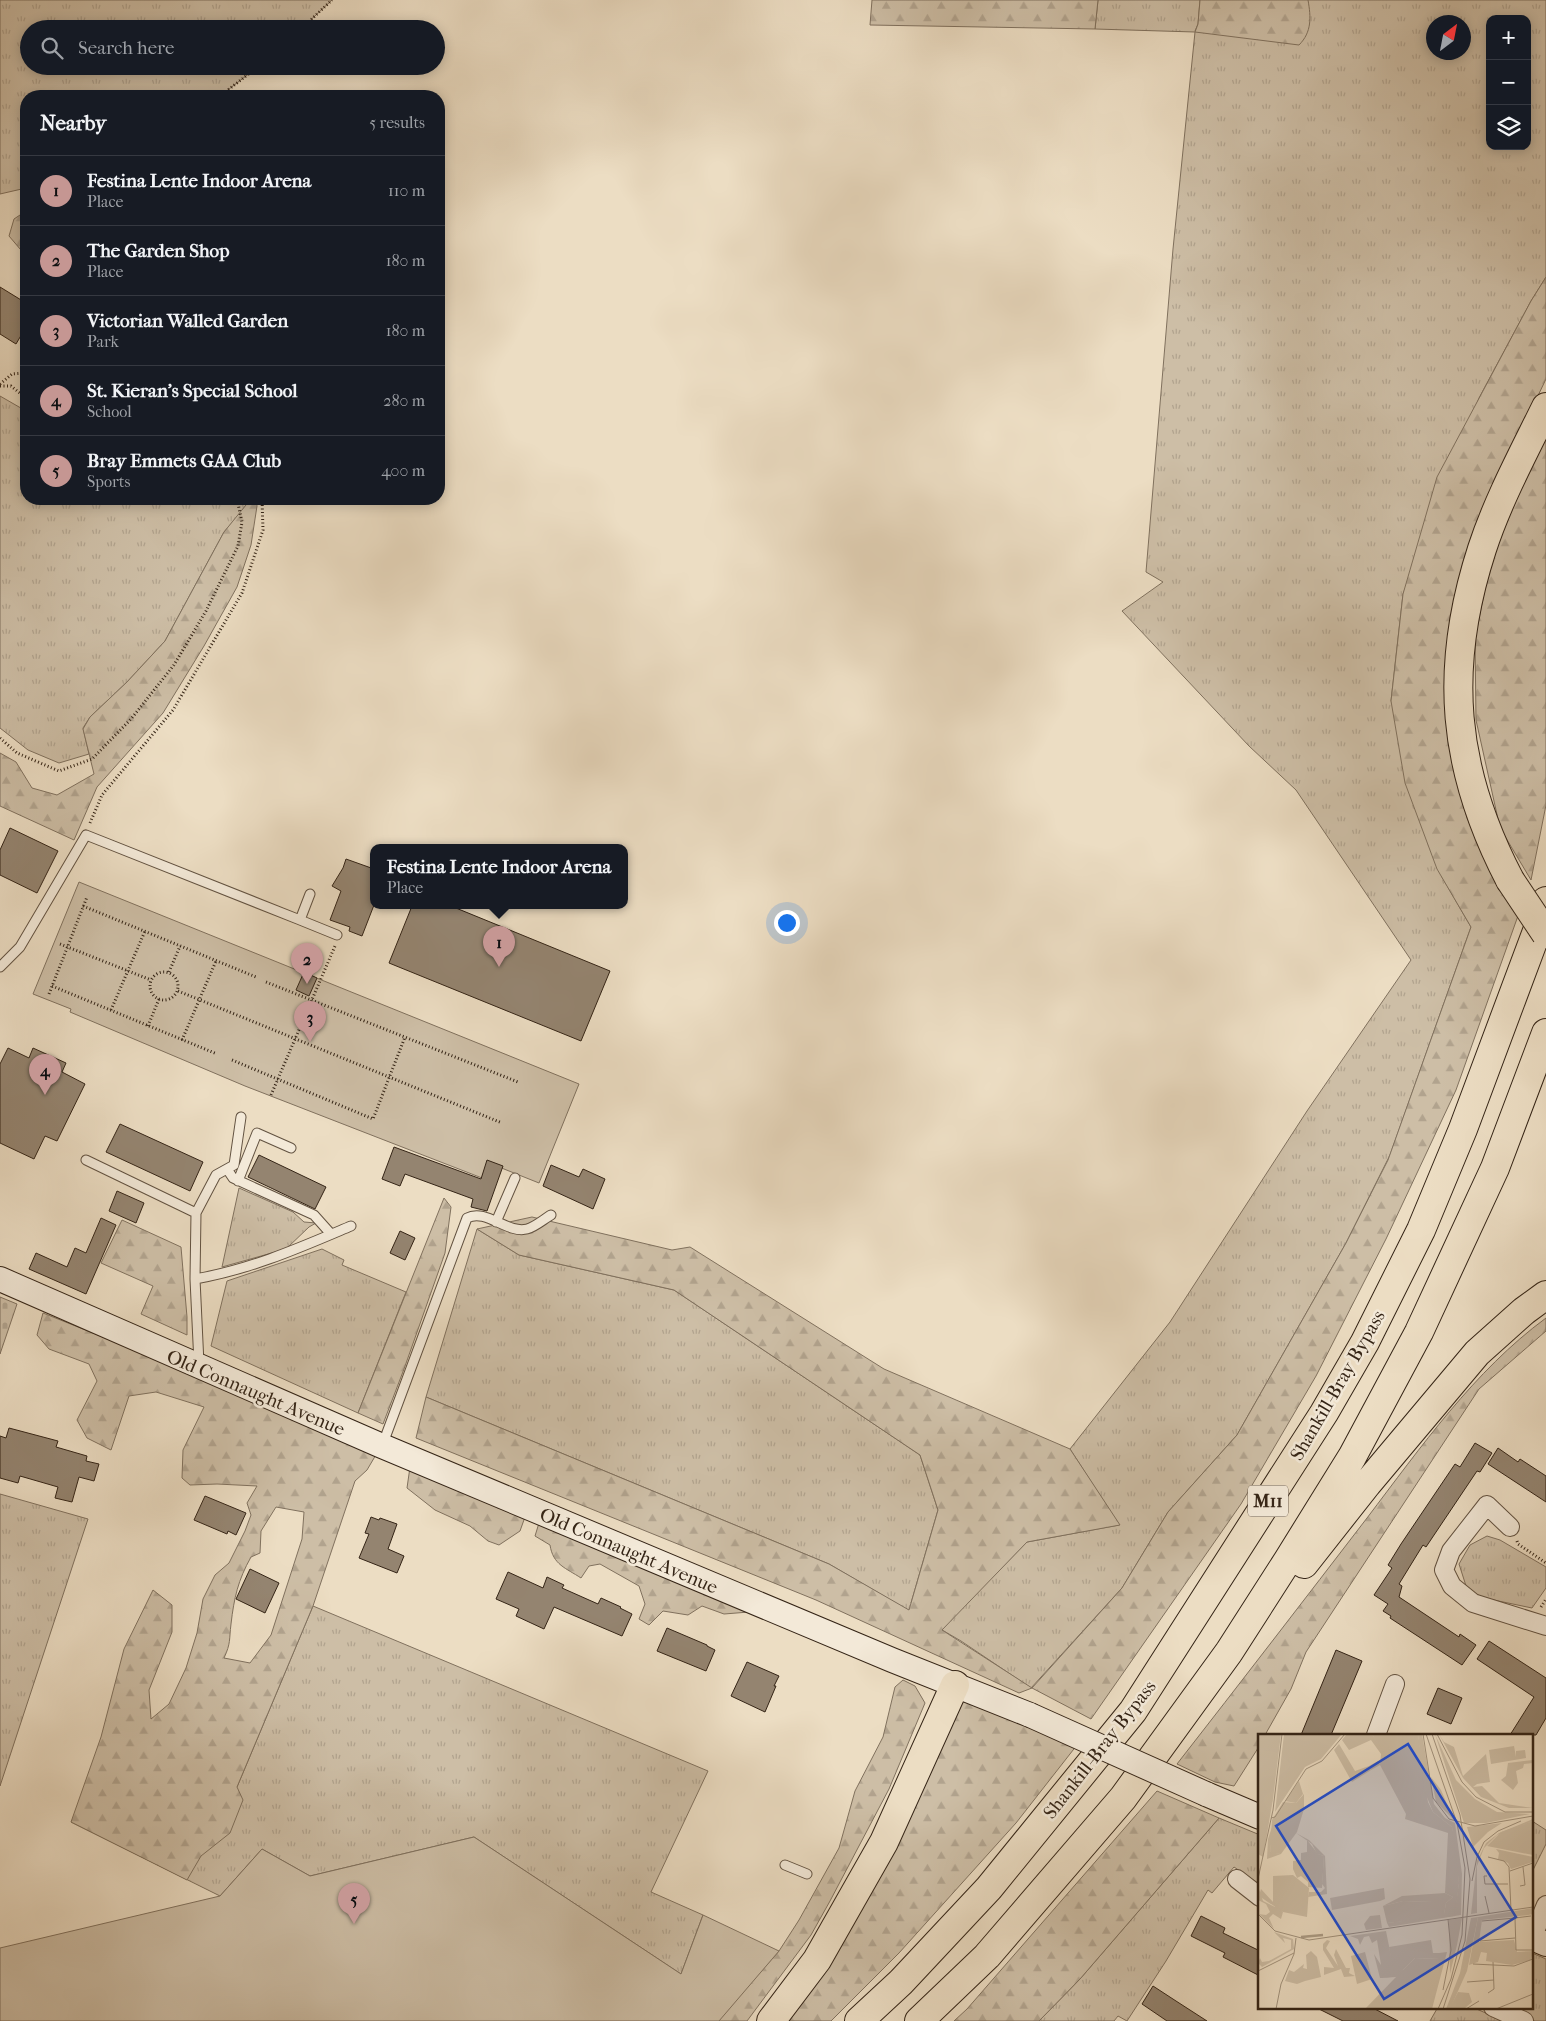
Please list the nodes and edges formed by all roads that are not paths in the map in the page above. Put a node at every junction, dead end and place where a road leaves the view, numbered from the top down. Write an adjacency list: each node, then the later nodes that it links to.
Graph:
1 (1546, 407): 5 (highway, bridge)
2 (310, 894): 4 (lane)
3 (1546, 901): 42 (highway, Shankill-Bray Bypass / M11)
4 (300, 920): 6 (lane); 7 (lane)
5 (1546, 934)
6 (337, 935)
7 (0, 967)
8 (1546, 1033): 27 (highway, M11)
9 (241, 1118): 12 (lane)
10 (291, 1148): 14 (lane)
11 (86, 1160): 15 (lane)
12 (227, 1169): 14 (lane); 15 (lane)
13 (515, 1178): 17 (lane)
14 (238, 1181): 19 (lane)
15 (196, 1213): 20 (lane)
16 (551, 1215): 17 (lane)
17 (496, 1222): 24 (lane)
18 (351, 1226): 19 (lane)
19 (331, 1234): 20 (lane)
20 (195, 1279): 23 (lane)
21 (0, 1280): 23 (street, Old Connaught Avenue)
22 (1546, 1295): 27 (highway)
23 (199, 1367): 24 (street, Old Connaught Avenue)
24 (382, 1446): 29 (street, Old Connaught Avenue)
25 (1510, 1527): 26 (street)
26 (1546, 1626)
27 (1228, 1652): 43 (highway, M11)
28 (1396, 1684): 30 (street)
29 (956, 1685): 31 (street, Old Connaught Avenue, bridge); 41 (highway)
30 (1376, 1734)
31 (1258, 1816)
32 (785, 1865): 33 (lane)
33 (807, 1874)
34 (1237, 1879): 35 (street)
35 (1258, 1895)
36 (1546, 1905): 37 (street)
37 (1534, 1933)
38 (1534, 1939): 39 (street)
39 (1546, 1944)
40 (1495, 2008): 44 (street)
41 (771, 2021)
42 (859, 2021)
43 (919, 2021)
44 (1524, 2021)

